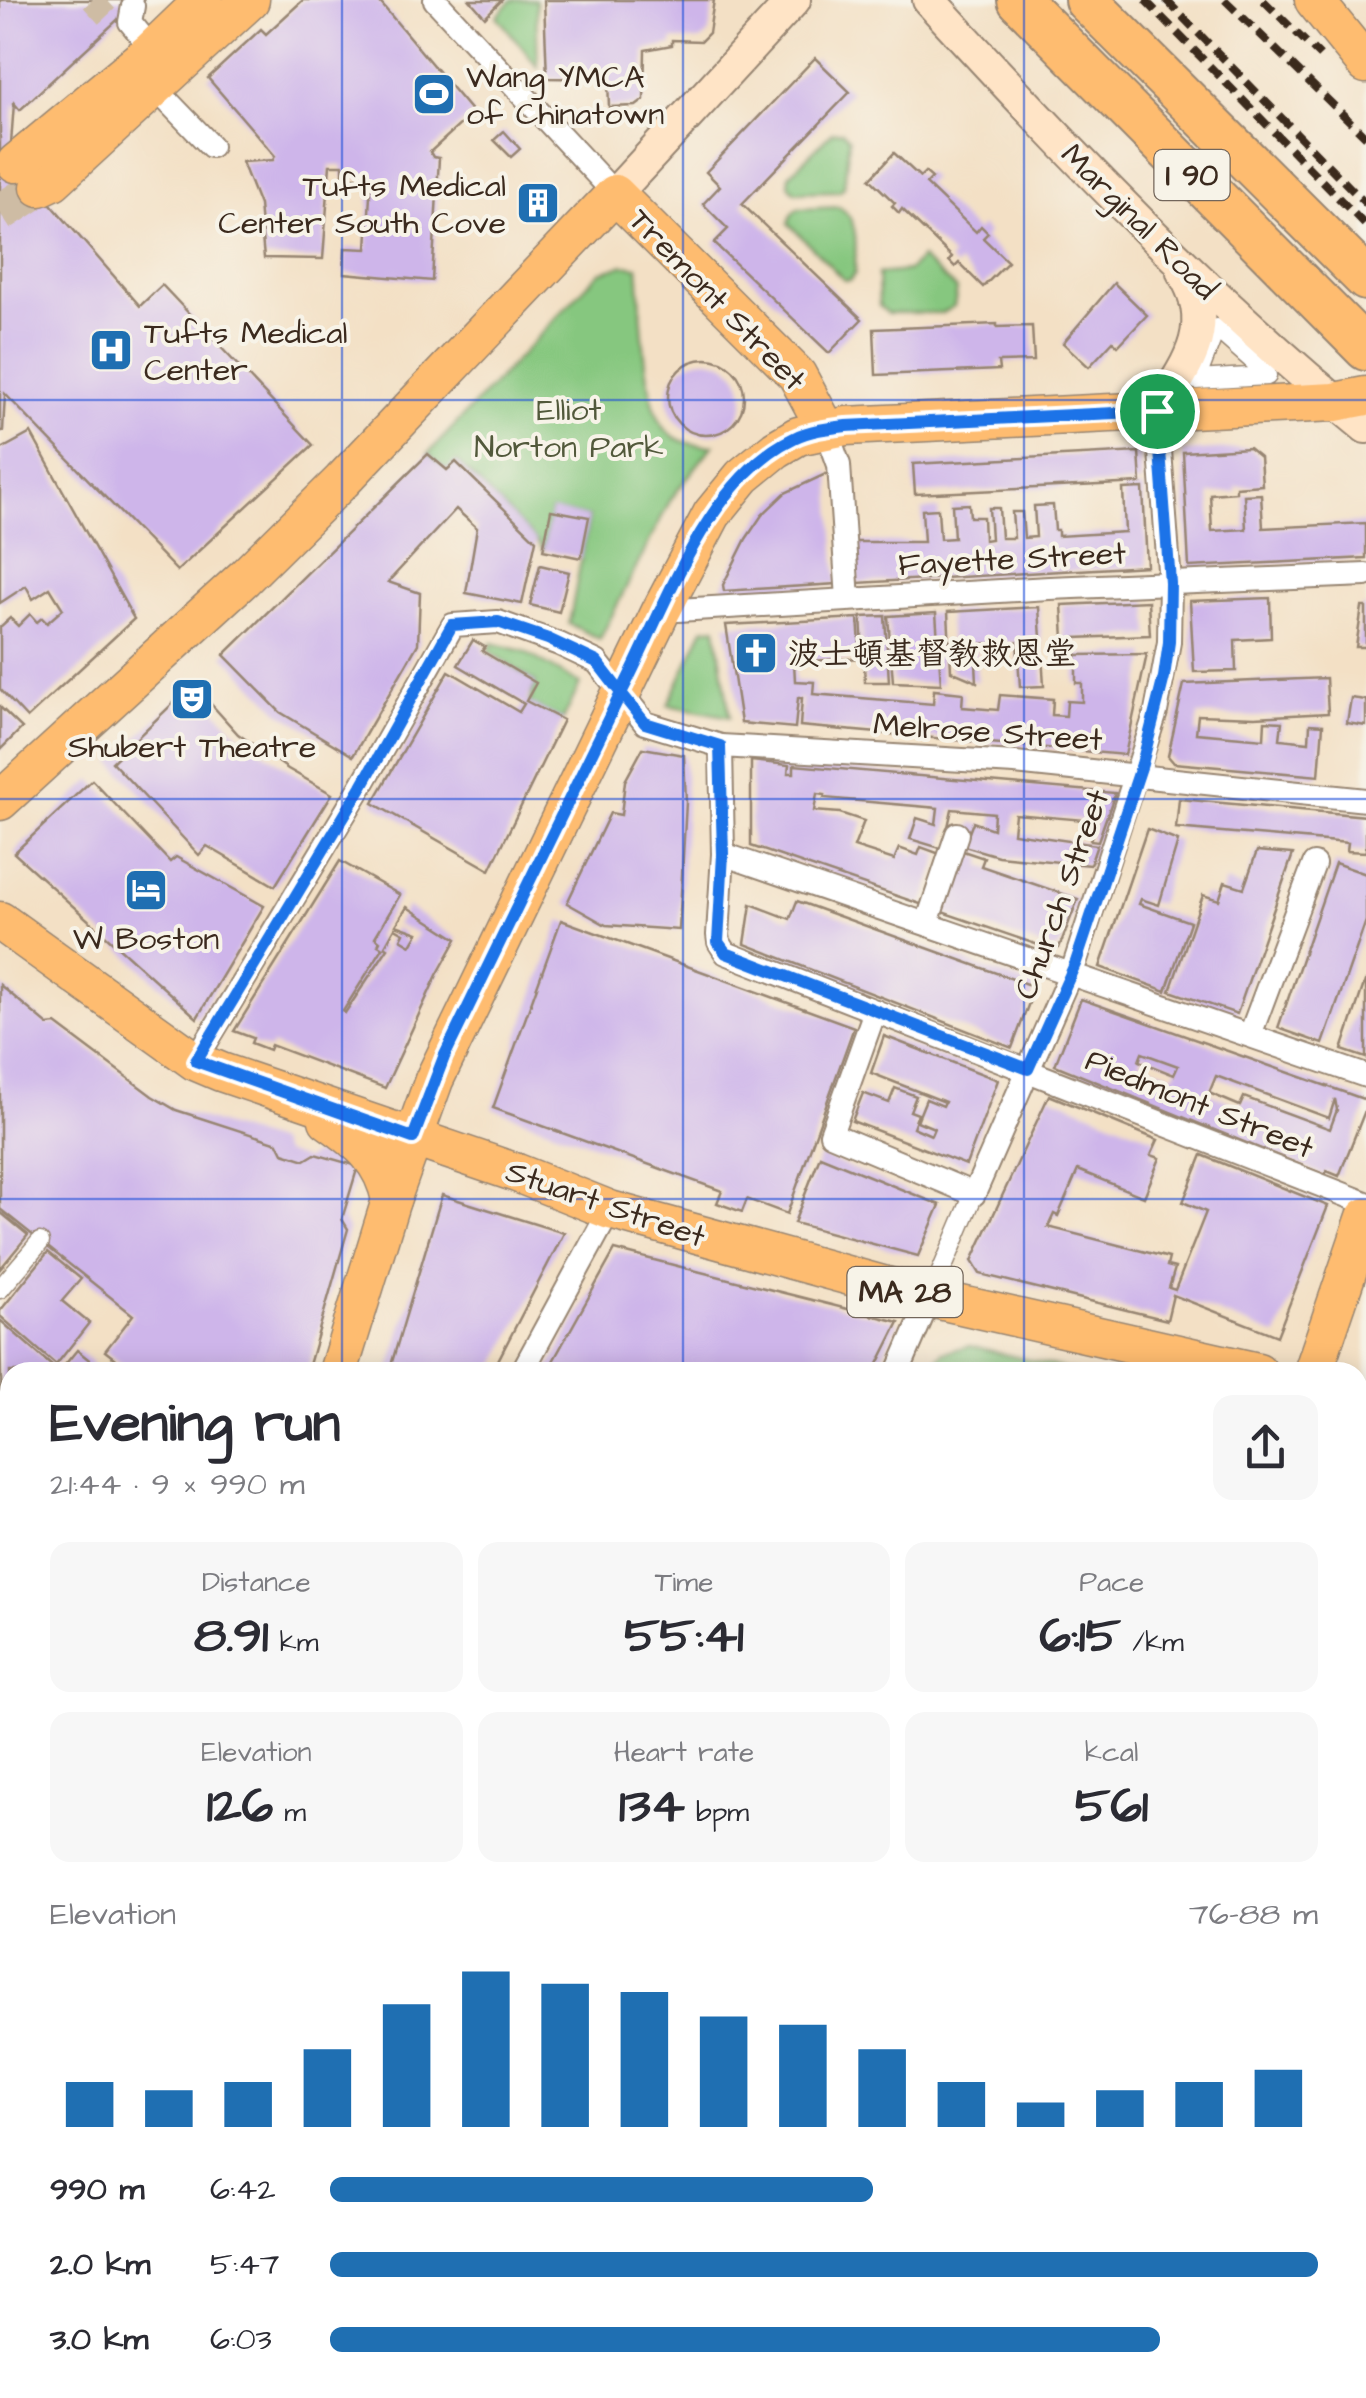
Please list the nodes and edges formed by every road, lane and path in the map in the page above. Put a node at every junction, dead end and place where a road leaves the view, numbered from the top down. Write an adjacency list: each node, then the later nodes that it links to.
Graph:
1 (204, 0): 9 (main road)
2 (250, 0): 9 (main road)
3 (434, 0): 13 (street)
4 (794, 0): 13 (main road)
5 (928, 0): 14 (main road, Marginal Road)
6 (1020, 0): 16 (highway, I 90)
7 (1086, 0): 15 (highway, I 90)
8 (1314, 0): 10 (main road)
9 (143, 44): 11 (street); 12 (main road)
10 (1366, 64)
11 (211, 146)
12 (28, 175)
13 (615, 194): 20 (main road, Tremont Street); 29 (main road, Tremont Street)
14 (1161, 246): 17 (main road, Marginal Road); 18 (main road)
15 (1366, 278)
16 (1366, 349)
17 (1350, 399): 18 (main road); 19 (main road, Marginal Road)
18 (1157, 411): 20 (main road); 22 (street, Church Street)
19 (1366, 427)
20 (826, 429): 23 (street); 24 (main road)
21 (1366, 575): 22 (street, Fayette Street)
22 (1170, 583): 23 (street, Fayette Street); 27 (street, Church Street)
23 (848, 599): 24 (street, Fayette Street)
24 (661, 611): 25 (main road)
25 (621, 693): 26 (street, Melrose Street); 38 (street, Melrose Street); 42 (main road)
26 (720, 746): 27 (street, Melrose Street); 31 (street)
27 (1138, 776): 28 (street, Melrose Street); 35 (street, Church Street)
28 (1366, 800)
29 (0, 801)
30 (957, 834): 34 (street)
31 (723, 854): 34 (street); 36 (street, Piedmont Street)
32 (1314, 864): 37 (street)
33 (0, 921): 38 (main road, Stuart Street)
34 (927, 923): 35 (street)
35 (1070, 976): 37 (street); 39 (street, Church Street)
36 (875, 1012): 39 (street, Piedmont Street); 44 (street)
37 (1250, 1035): 40 (street)
38 (196, 1061): 41 (main road, Stuart Street)
39 (1028, 1069): 44 (street, Church Street); 46 (street, Piedmont Street)
40 (1366, 1076)
41 (294, 1096): 42 (main road, Stuart Street); 45 (main road)
42 (413, 1138): 43 (main road, Stuart Street); 45 (main road)
43 (517, 1174): 45 (main road, MA 28); 47 (main road, Stuart Street / MA 28)
44 (974, 1194): 51 (street, Church Street)
45 (391, 1200): 53 (main road)
46 (1366, 1204)
47 (610, 1210): 51 (main road, Stuart Street / MA 28); 54 (street)
48 (1366, 1217): 58 (main road)
49 (40, 1242): 50 (street)
50 (0, 1290)
51 (930, 1298): 52 (main road, Stuart Street / MA 28); 55 (street, Church Street)
52 (1132, 1344): 56 (main road); 57 (main road, Stuart Street / MA 28)
53 (341, 1362)
54 (527, 1362)
55 (902, 1362)
56 (1153, 1362)
57 (1213, 1362)
58 (1316, 1362)

